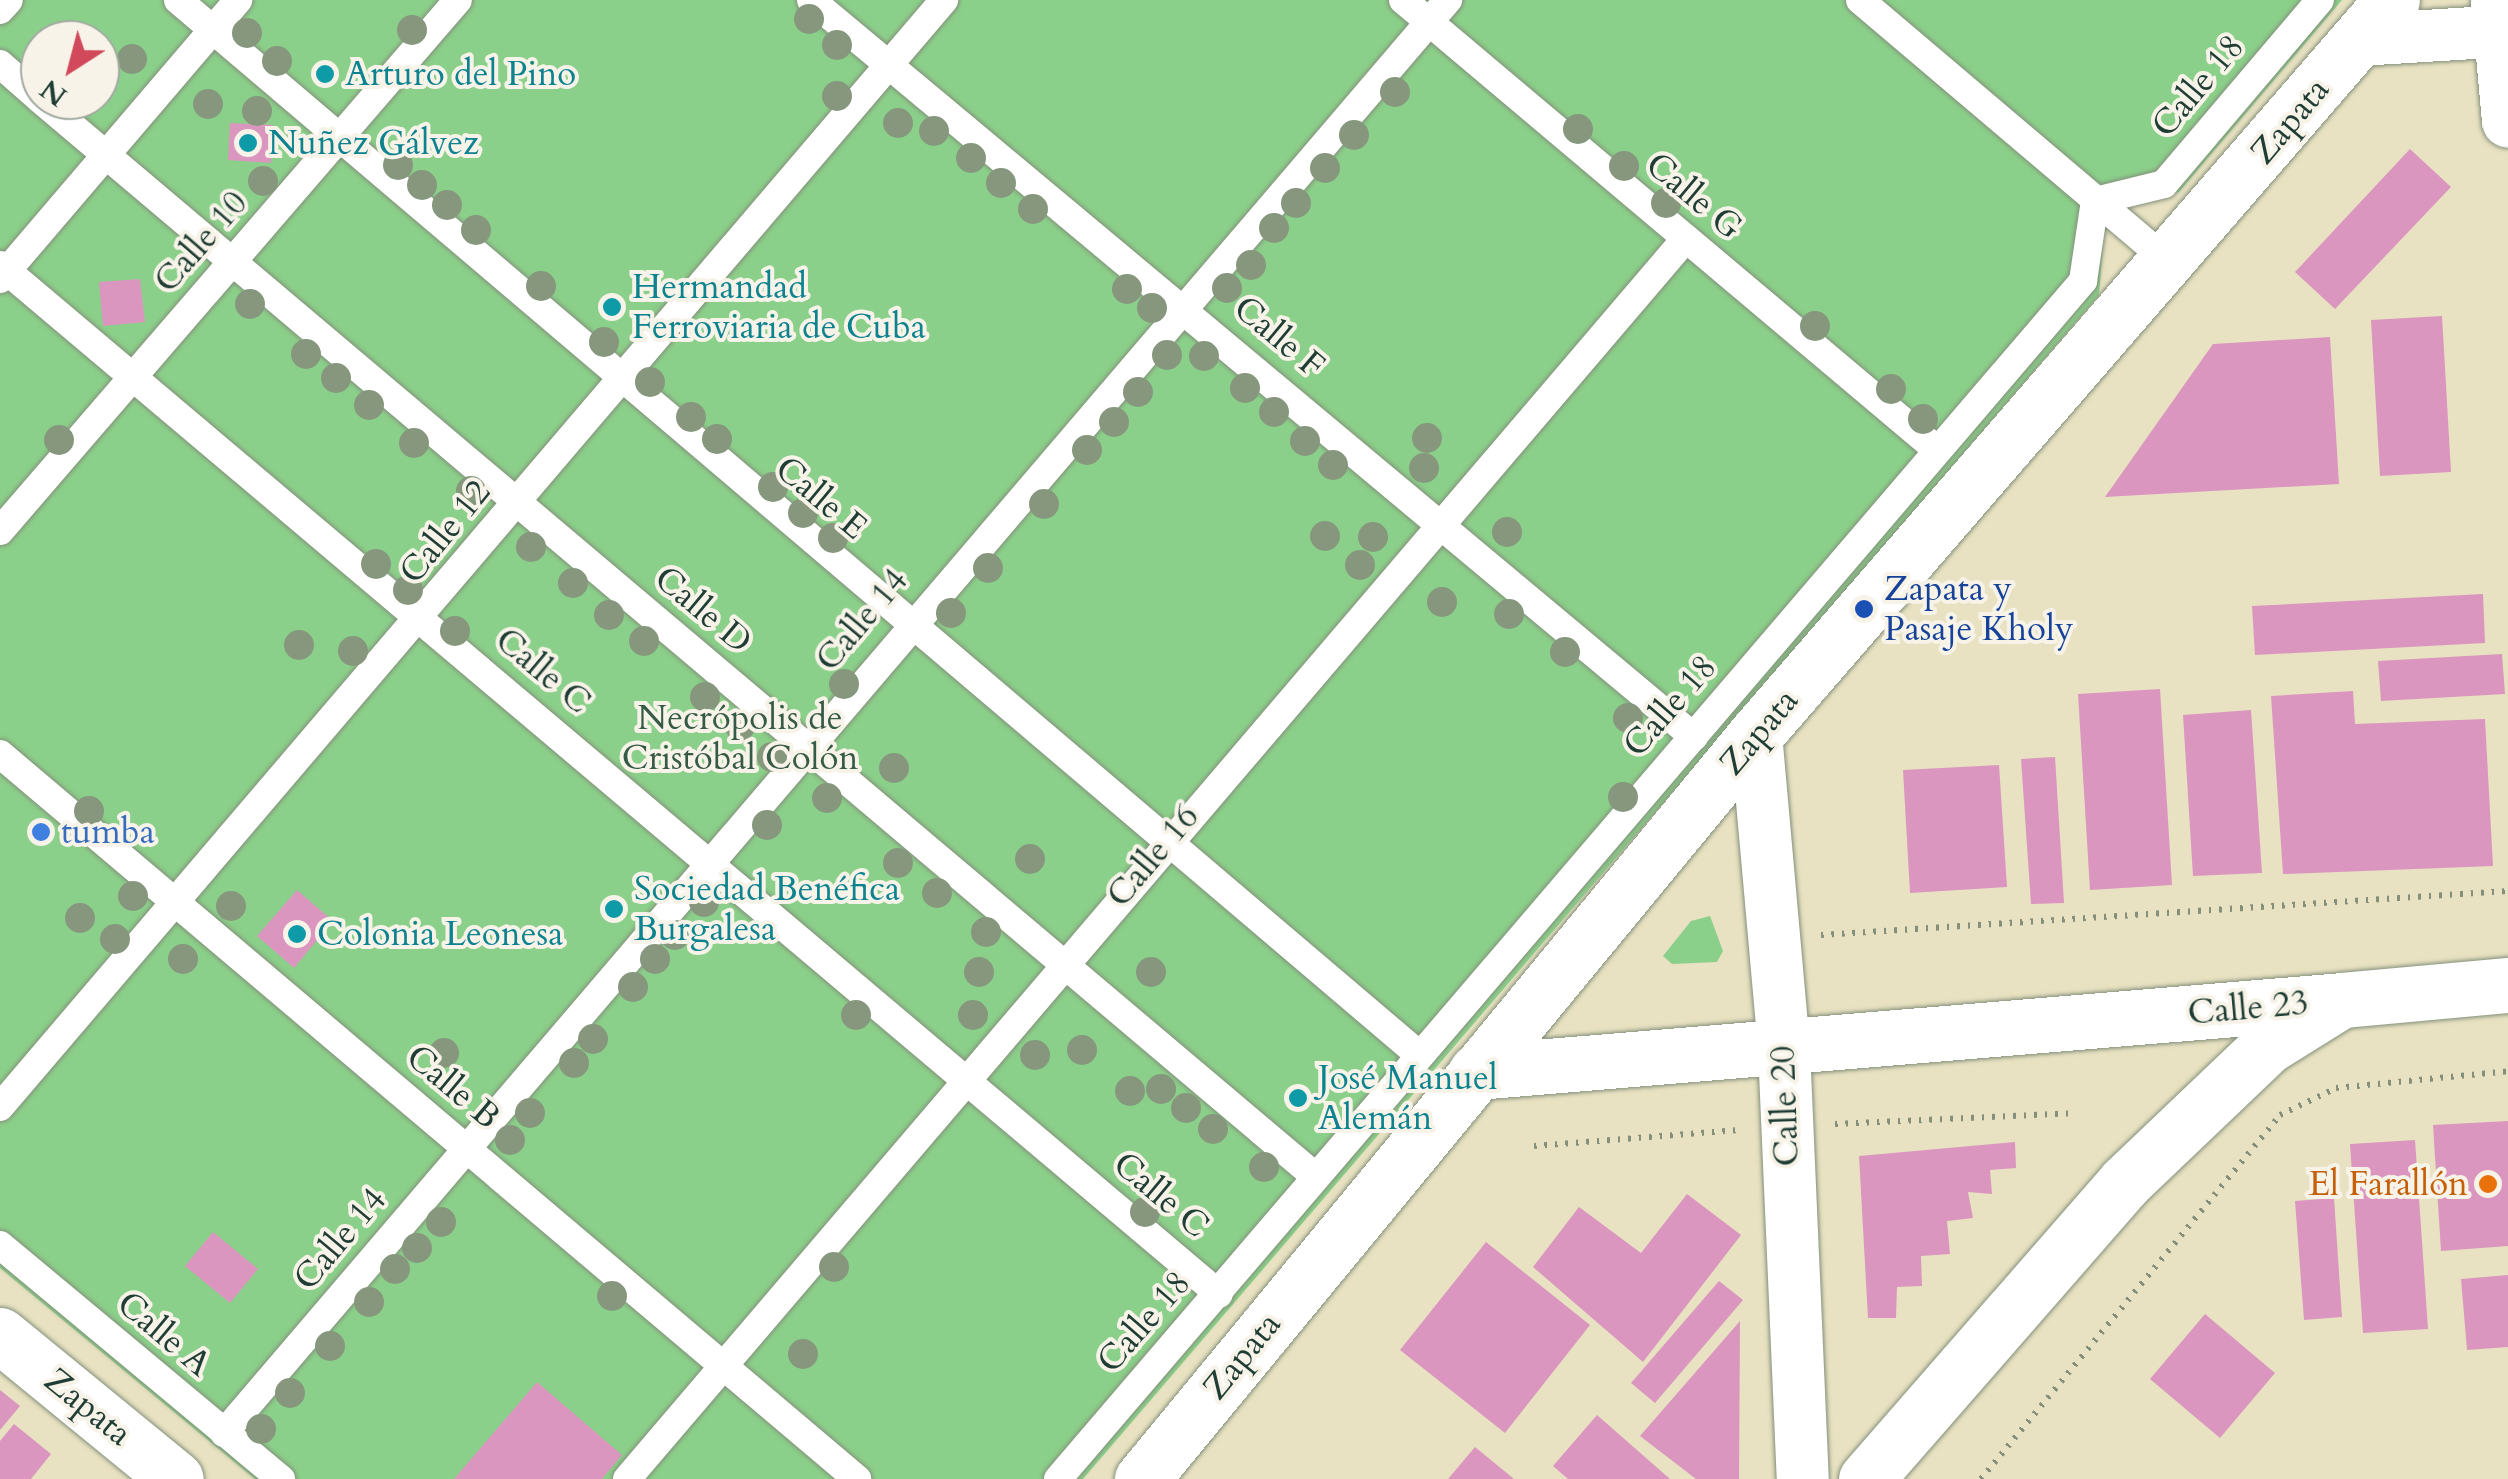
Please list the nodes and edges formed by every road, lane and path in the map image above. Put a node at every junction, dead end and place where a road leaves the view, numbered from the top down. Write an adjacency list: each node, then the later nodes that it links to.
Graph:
1 (9, 0): 11 (lane)
2 (178, 0): 15 (lane, Calle E)
3 (238, 0): 15 (lane)
4 (458, 0): 21 (lane, Calle 10)
5 (811, 0): 17 (lane, Calle F)
6 (944, 0): 17 (lane, Calle 12)
7 (1404, 0): 14 (lane, Calle G)
8 (1448, 0): 14 (lane, Calle 14)
9 (1860, 0): 23 (lane)
10 (2320, 0): 23 (lane, Calle 18)
11 (0, 10)
12 (2376, 20): 13 (street); 26 (main road, Zapata)
13 (2502, 21): 20 (street)
14 (1430, 22): 24 (lane, Calle G); 28 (lane, Calle 14)
15 (212, 30): 21 (lane, Calle E); 22 (lane)
16 (0, 64): 18 (lane, Calle D)
17 (890, 65): 28 (lane, Calle F); 30 (lane, Calle 12)
18 (20, 82)
19 (65, 120): 22 (lane, Calle D)
20 (2508, 122)
21 (340, 139): 25 (lane, Calle 10); 30 (lane, Calle E)
22 (106, 155): 25 (lane, Calle D); 27 (lane)
23 (2095, 201): 26 (lane); 31 (lane, Calle 18)
24 (1686, 238): 31 (lane, Calle G); 33 (lane, Calle 16)
25 (232, 262): 29 (lane, Calle 10); 32 (lane, Calle D)
26 (2170, 263): 37 (main road, Zapata)
27 (2, 272): 29 (lane, Calle C)
28 (1184, 306): 33 (lane, Calle F); 36 (lane, Calle 14)
29 (135, 377): 34 (lane, Calle 10); 35 (lane, Calle C)
30 (621, 380): 32 (lane, Calle 12); 36 (lane, Calle E)
31 (1936, 449): 38 (lane, Calle 18)
32 (518, 502): 35 (lane, Calle 12); 39 (lane, Calle D)
33 (1440, 520): 38 (lane, Calle F); 41 (lane, Calle 16)
34 (0, 532)
35 (423, 618): 42 (lane, Calle C); 44 (lane, Calle 12)
36 (910, 621): 39 (lane, Calle 14); 41 (lane, Calle E)
37 (1756, 734): 45 (street, Calle 20); 52 (main road, Zapata)
38 (1694, 737): 50 (lane, Calle 18)
39 (804, 746): 42 (lane, Calle 14); 46 (lane, Calle D)
40 (0, 754): 44 (lane, Calle B)
41 (1166, 840): 46 (lane, Calle 16); 50 (lane, Calle E)
42 (712, 863): 53 (lane, Calle C); 55 (lane, Calle 14)
43 (2508, 891): 45 (path)
44 (174, 901): 54 (lane, Calle 12); 55 (lane, Calle B)
45 (1774, 938): 49 (street, Calle 20)
46 (1063, 961): 53 (lane, Calle 16); 56 (lane, Calle D)
47 (2508, 985): 48 (main road)
48 (2342, 1000): 49 (main road, Calle 23); 69 (main road, Calle 23)
49 (1784, 1049): 52 (main road, Calle 23); 68 (street, Calle 20)
50 (1417, 1054): 56 (lane, Calle 18)
51 (2508, 1071): 70 (path)
52 (1476, 1072): 67 (main road, Zapata)
53 (964, 1077): 58 (lane, Calle C); 60 (lane, Calle 16)
54 (0, 1107)
55 (467, 1148): 60 (lane, Calle B); 61 (lane, Calle 14)
56 (1316, 1178): 58 (lane, Calle 18)
57 (0, 1245): 61 (lane, Calle A)
58 (1219, 1294): 66 (lane, Calle 18)
59 (0, 1334): 62 (main road, Zapata)
60 (723, 1365): 64 (lane, Calle 16); 65 (lane, Calle B)
61 (224, 1432): 63 (lane, Calle A)
62 (175, 1478)
63 (281, 1479)
64 (627, 1479)
65 (857, 1479)
66 (1058, 1479)
67 (1142, 1479)
68 (1803, 1479)
69 (1866, 1479)
70 (1981, 1479)

